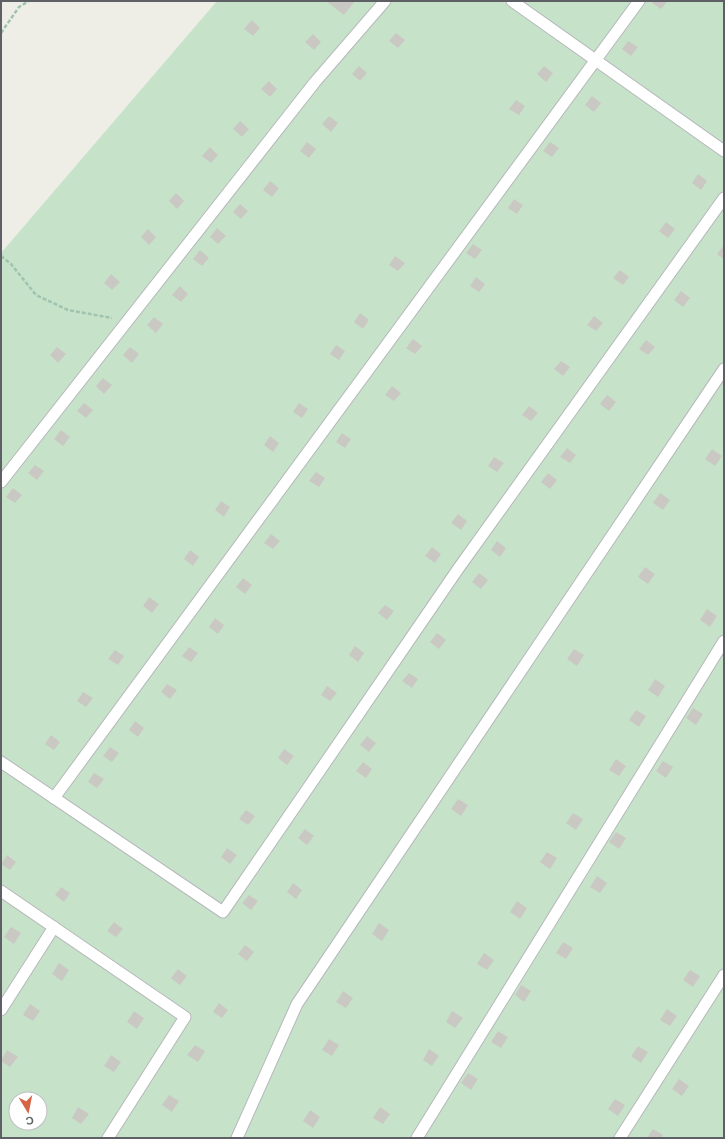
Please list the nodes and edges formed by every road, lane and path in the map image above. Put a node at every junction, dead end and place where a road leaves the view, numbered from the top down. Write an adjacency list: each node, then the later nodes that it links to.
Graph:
1 (28, 1): 5 (path)
2 (384, 1): 10 (lane)
3 (512, 1): 6 (lane)
4 (639, 1): 6 (lane)
5 (1, 33)
6 (596, 60): 7 (lane); 15 (lane)
7 (724, 151)
8 (724, 198): 15 (lane)
9 (1, 256): 10 (path)
10 (128, 320): 12 (lane)
11 (724, 369): 21 (lane)
12 (1, 482)
13 (724, 641): 22 (lane)
14 (1, 762): 15 (lane)
15 (54, 798)
16 (1, 891): 17 (lane)
17 (54, 927): 19 (lane); 20 (lane)
18 (724, 975): 23 (lane)
19 (1, 1010)
20 (108, 1138)
21 (237, 1138)
22 (416, 1138)
23 (620, 1138)

